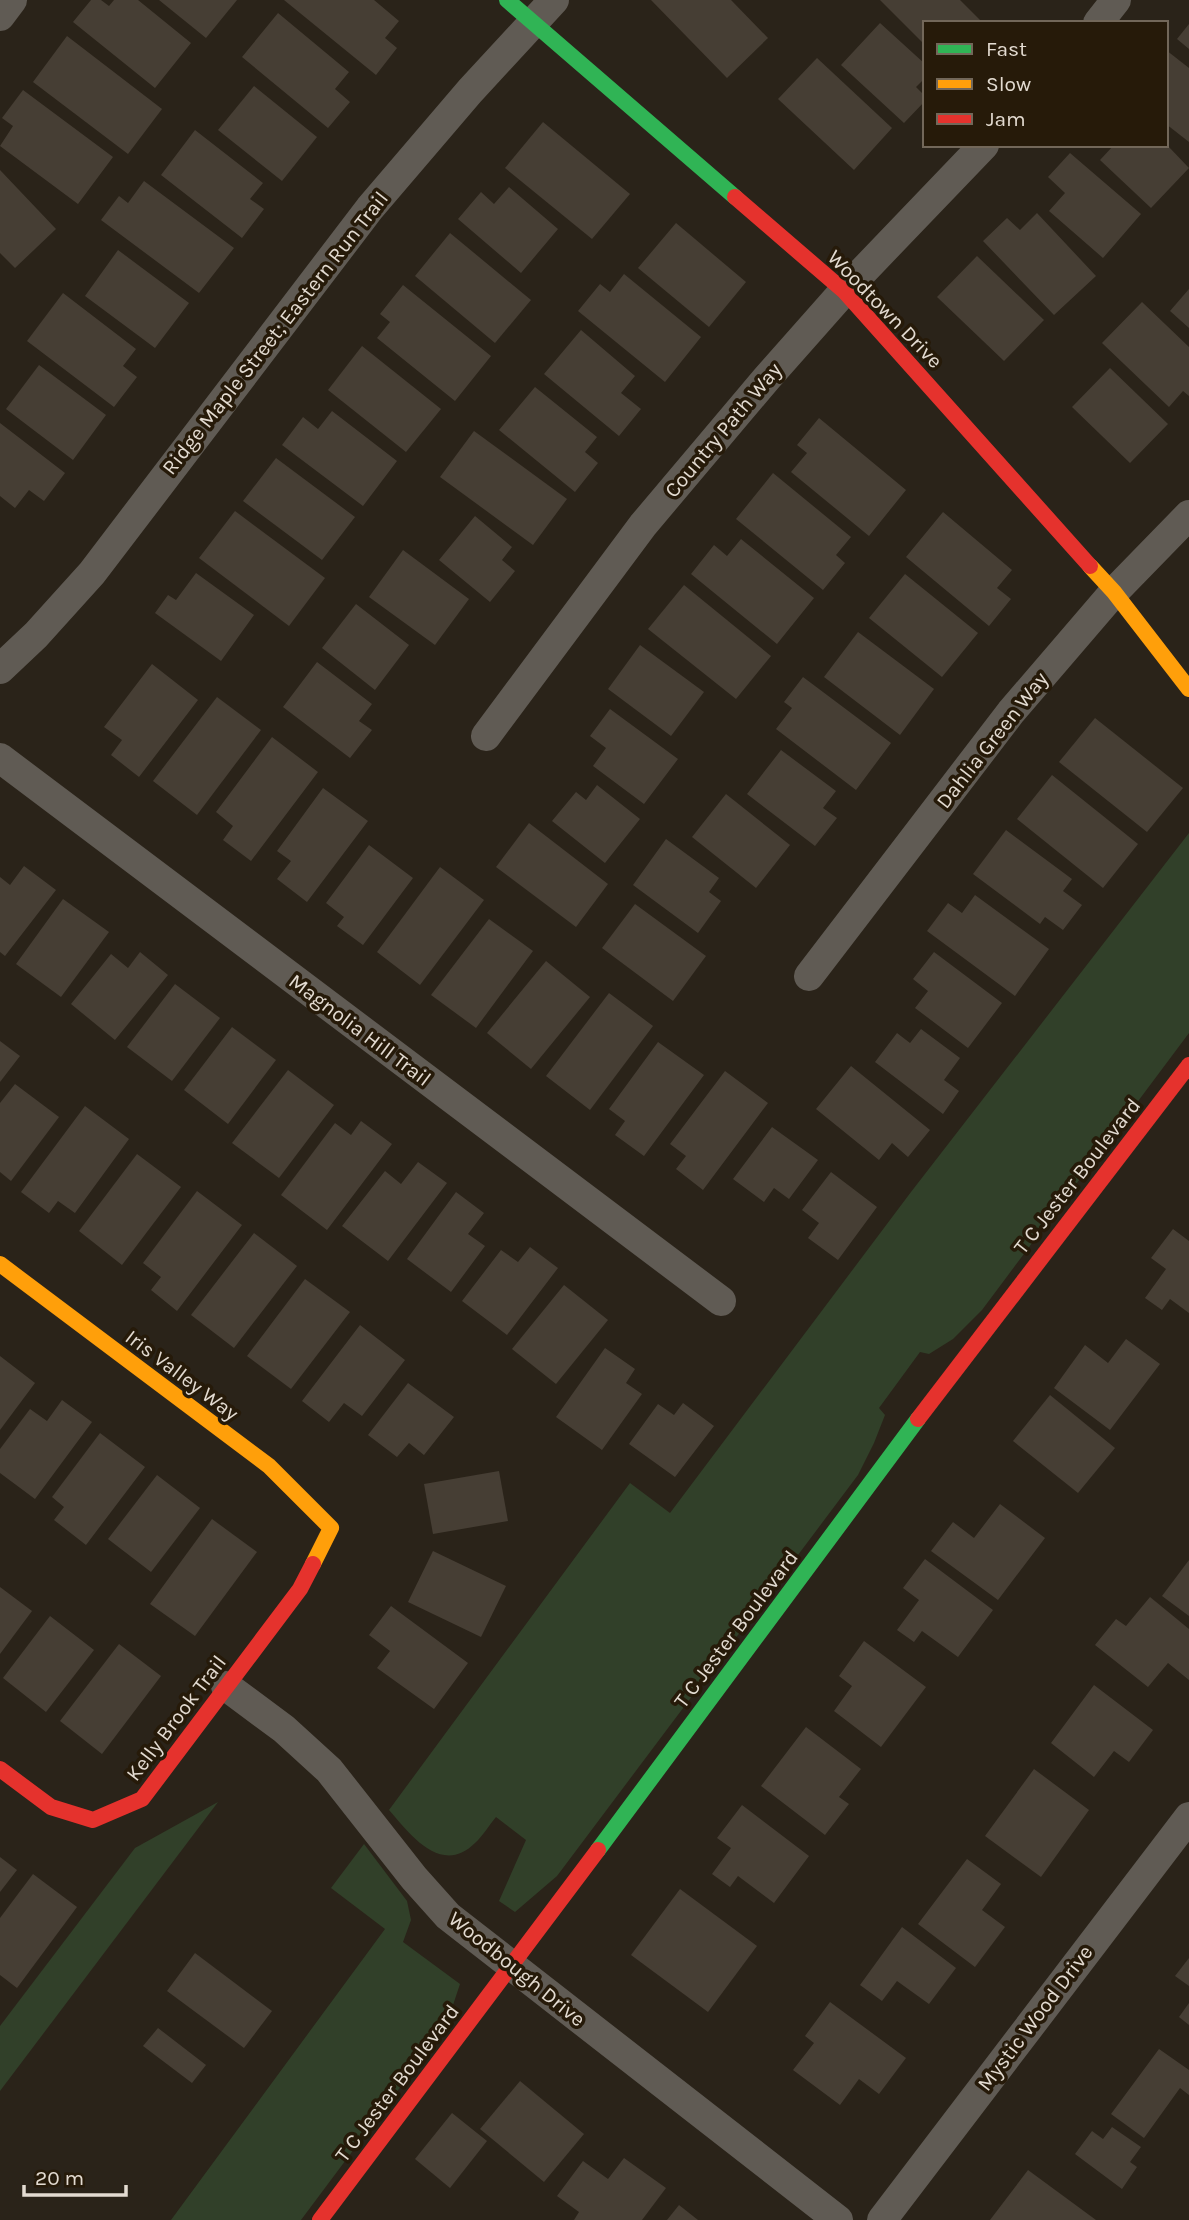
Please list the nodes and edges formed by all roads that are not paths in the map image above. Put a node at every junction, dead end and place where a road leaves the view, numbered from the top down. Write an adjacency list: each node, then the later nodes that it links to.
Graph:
1 (12, 0): 5 (street)
2 (508, 0): 4 (street, Woodtown Drive)
3 (1116, 0): 6 (street)
4 (544, 11): 8 (street, Woodtown Drive); 11 (street, Ridge Maple Street; Eastern Run Trail)
5 (0, 16)
6 (1100, 21)
7 (982, 147): 8 (street, Country Path Way)
8 (844, 291): 10 (street, Woodtown Drive); 13 (street, Country Path Way)
9 (1189, 515): 10 (street, Dahlia Green Way)
10 (1114, 592): 12 (street, Woodtown Drive); 15 (street, Dahlia Green Way)
11 (0, 669)
12 (1189, 689)
13 (486, 736)
14 (0, 758): 18 (street, Magnolia Hill Trail)
15 (809, 976)
16 (1189, 1065): 23 (street, T C Jester Boulevard)
17 (0, 1264): 19 (street, Iris Valley Way)
18 (721, 1301)
19 (331, 1528): 20 (street, Kelly Brook Trail)
20 (226, 1686): 21 (street, Kelly Brook Trail); 23 (street, Woodbough Drive)
21 (0, 1769)
22 (1189, 1817): 26 (street, Mystic Wood Drive)
23 (512, 1966): 24 (street, T C Jester Boulevard); 25 (street, Woodbough Drive)
24 (320, 2220)
25 (838, 2220)
26 (882, 2220)

